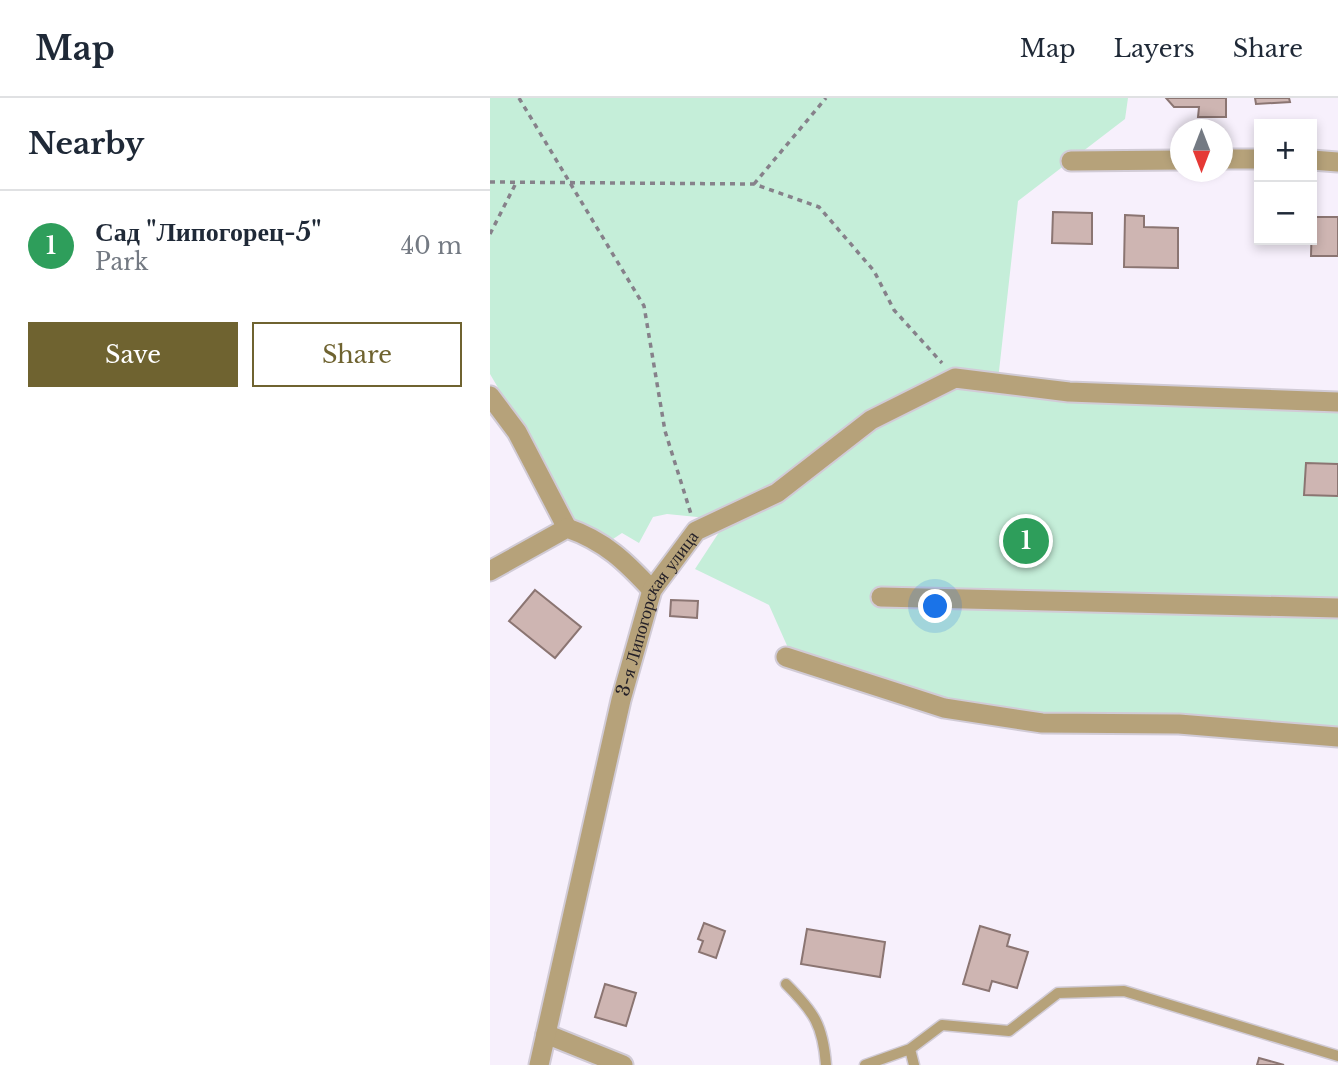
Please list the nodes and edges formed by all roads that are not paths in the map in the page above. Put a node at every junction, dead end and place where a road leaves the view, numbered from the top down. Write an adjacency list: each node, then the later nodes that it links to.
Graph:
1 (1233, 159): 2 (street)
2 (1254, 159)
3 (1170, 160): 5 (street)
4 (1317, 160): 6 (street)
5 (1071, 161)
6 (1338, 162)
7 (490, 396): 9 (street)
8 (1338, 402): 11 (street, 3-я Липогорская улица)
9 (567, 528): 10 (street); 11 (street)
10 (490, 570)
11 (652, 590): 17 (street, 3-я Липогорская улица)
12 (881, 597): 13 (street)
13 (1338, 608)
14 (786, 657): 15 (street)
15 (1338, 737)
16 (786, 984): 22 (lane)
17 (546, 1034): 20 (street, 3-я Липогорская улица); 21 (street)
18 (910, 1049): 19 (lane); 23 (lane); 24 (lane)
19 (1338, 1056)
20 (539, 1065)
21 (623, 1065)
22 (826, 1065)
23 (866, 1065)
24 (914, 1065)

